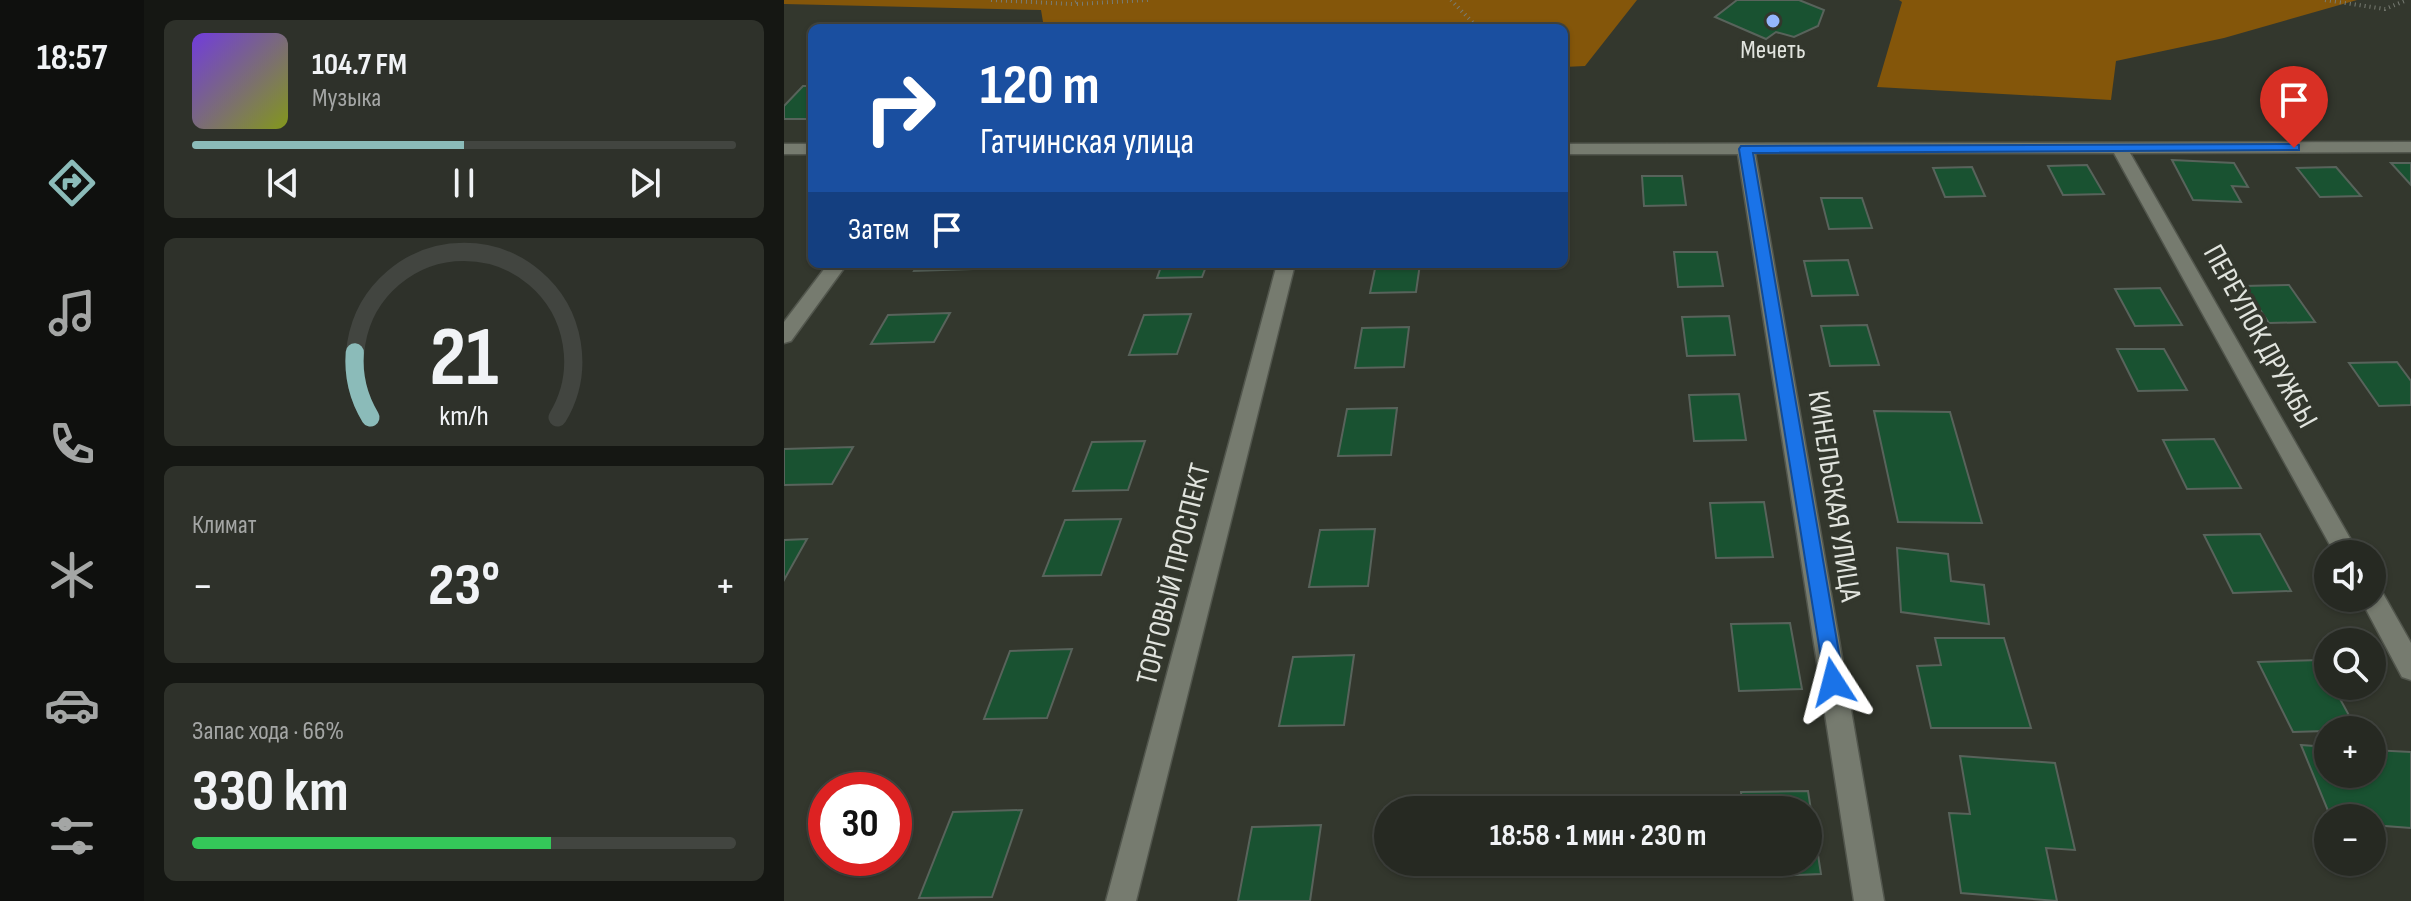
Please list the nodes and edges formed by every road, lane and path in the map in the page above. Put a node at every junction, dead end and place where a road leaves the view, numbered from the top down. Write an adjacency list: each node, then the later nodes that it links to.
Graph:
1 (991, 0): 7 (path)
2 (1080, 0): 7 (path)
3 (1148, 0): 7 (path)
4 (1451, 0): 8 (path)
5 (2325, 0): 6 (path)
6 (2407, 0)
7 (1073, 4)
8 (1474, 24)
9 (2411, 147): 14 (street)
10 (784, 149): 11 (street)
11 (808, 149)
12 (1568, 149): 13 (street)
13 (1746, 149): 14 (street); 22 (street, КИНЕЛЬСКАЯ УЛИЦА)
14 (2120, 149): 18 (street, ПЕРЕУЛОК ДРУЖБЫ)
15 (835, 268): 17 (street)
16 (1285, 268): 21 (street, ТОРГОВЫЙ ПРОСПЕКТ)
17 (784, 336)
18 (2339, 540)
19 (2380, 612): 20 (street)
20 (2411, 668)
21 (1121, 901)
22 (1869, 901)

